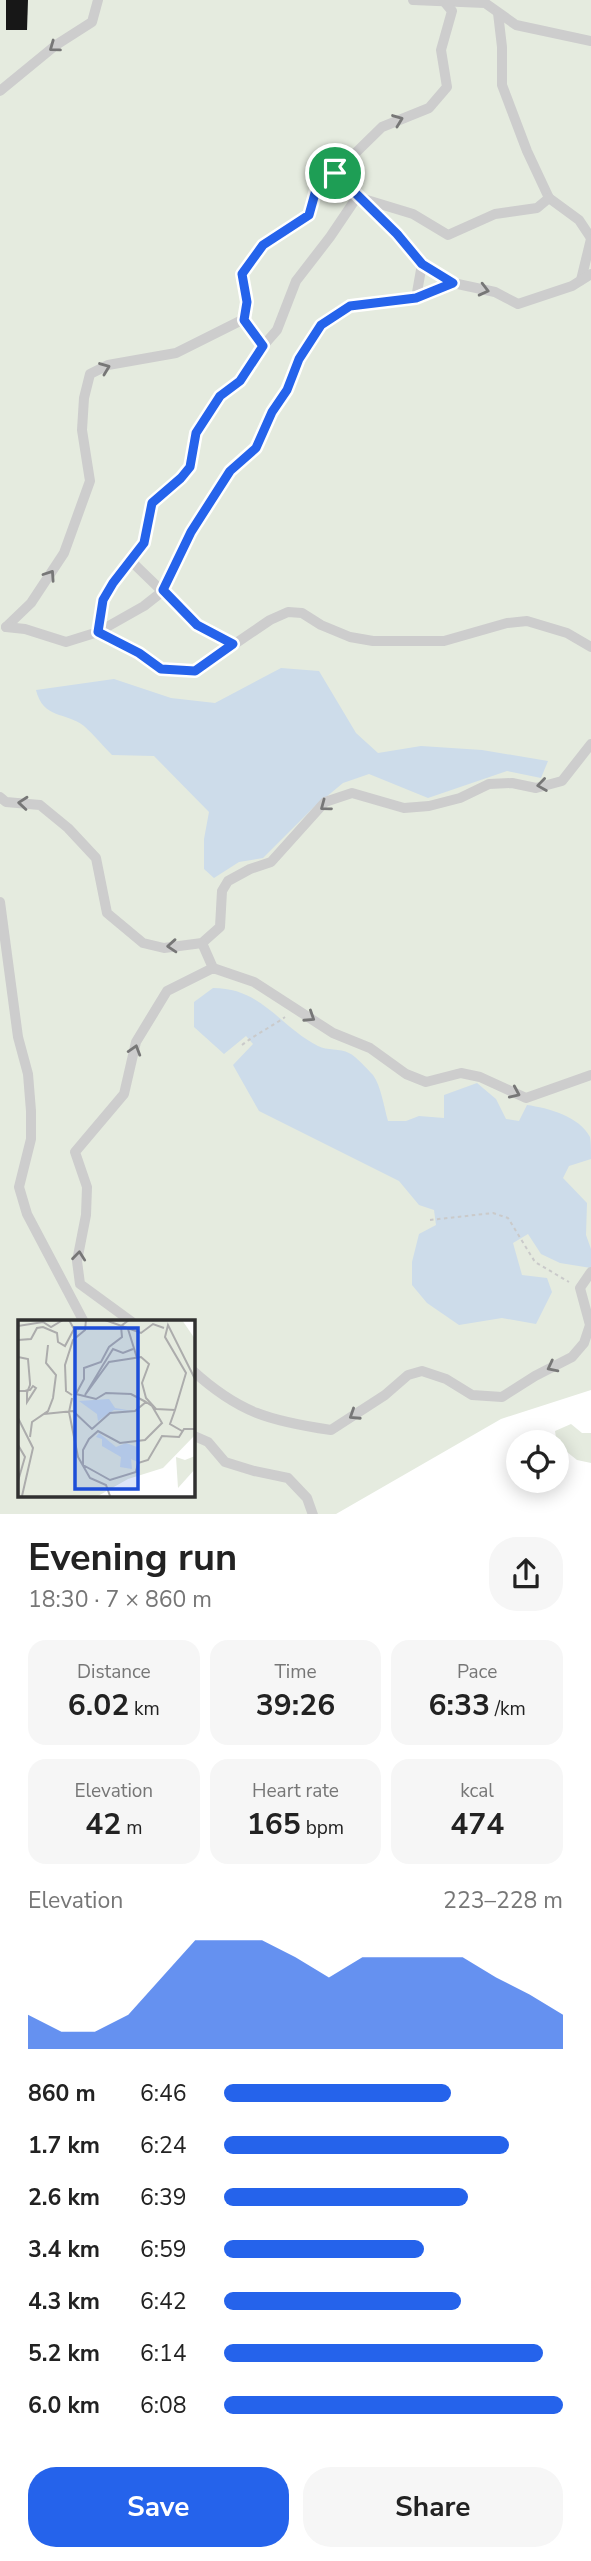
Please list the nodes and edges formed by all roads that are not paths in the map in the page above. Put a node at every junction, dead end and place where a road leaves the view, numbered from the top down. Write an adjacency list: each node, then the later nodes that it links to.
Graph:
1 (98, 0): 6 (lane, one-way to 6)
2 (413, 0): 3 (lane)
3 (443, 0): 4 (lane); 7 (lane, one-way to 3)
4 (498, 13): 5 (lane); 9 (lane)
5 (591, 41)
6 (0, 92)
7 (335, 173): 8 (lane); 15 (lane)
8 (357, 197): 9 (lane); 11 (lane); 16 (lane)
9 (548, 198): 10 (lane)
10 (591, 238): 12 (lane)
11 (422, 264): 13 (lane); 14 (lane)
12 (586, 277): 13 (lane, one-way to 12)
13 (453, 283): 14 (lane)
14 (416, 298): 18 (lane)
15 (244, 320): 16 (lane); 19 (lane, one-way to 15)
16 (263, 346): 17 (lane)
17 (132, 562): 18 (lane); 20 (lane)
18 (163, 590): 20 (lane); 21 (lane)
19 (2, 630): 20 (lane)
20 (98, 632): 21 (lane)
21 (233, 644): 22 (lane)
22 (591, 647)
23 (591, 744): 26 (lane, one-way to 26)
24 (0, 797): 26 (lane, one-way to 24)
25 (0, 902): 30 (lane)
26 (202, 943): 27 (lane)
27 (213, 968): 28 (lane, one-way to 28); 31 (lane, one-way to 27)
28 (591, 1075)
29 (591, 1272): 32 (lane, one-way to 32)
30 (83, 1320)
31 (129, 1320)
32 (194, 1372)
33 (194, 1436): 34 (lane)
34 (313, 1514)

